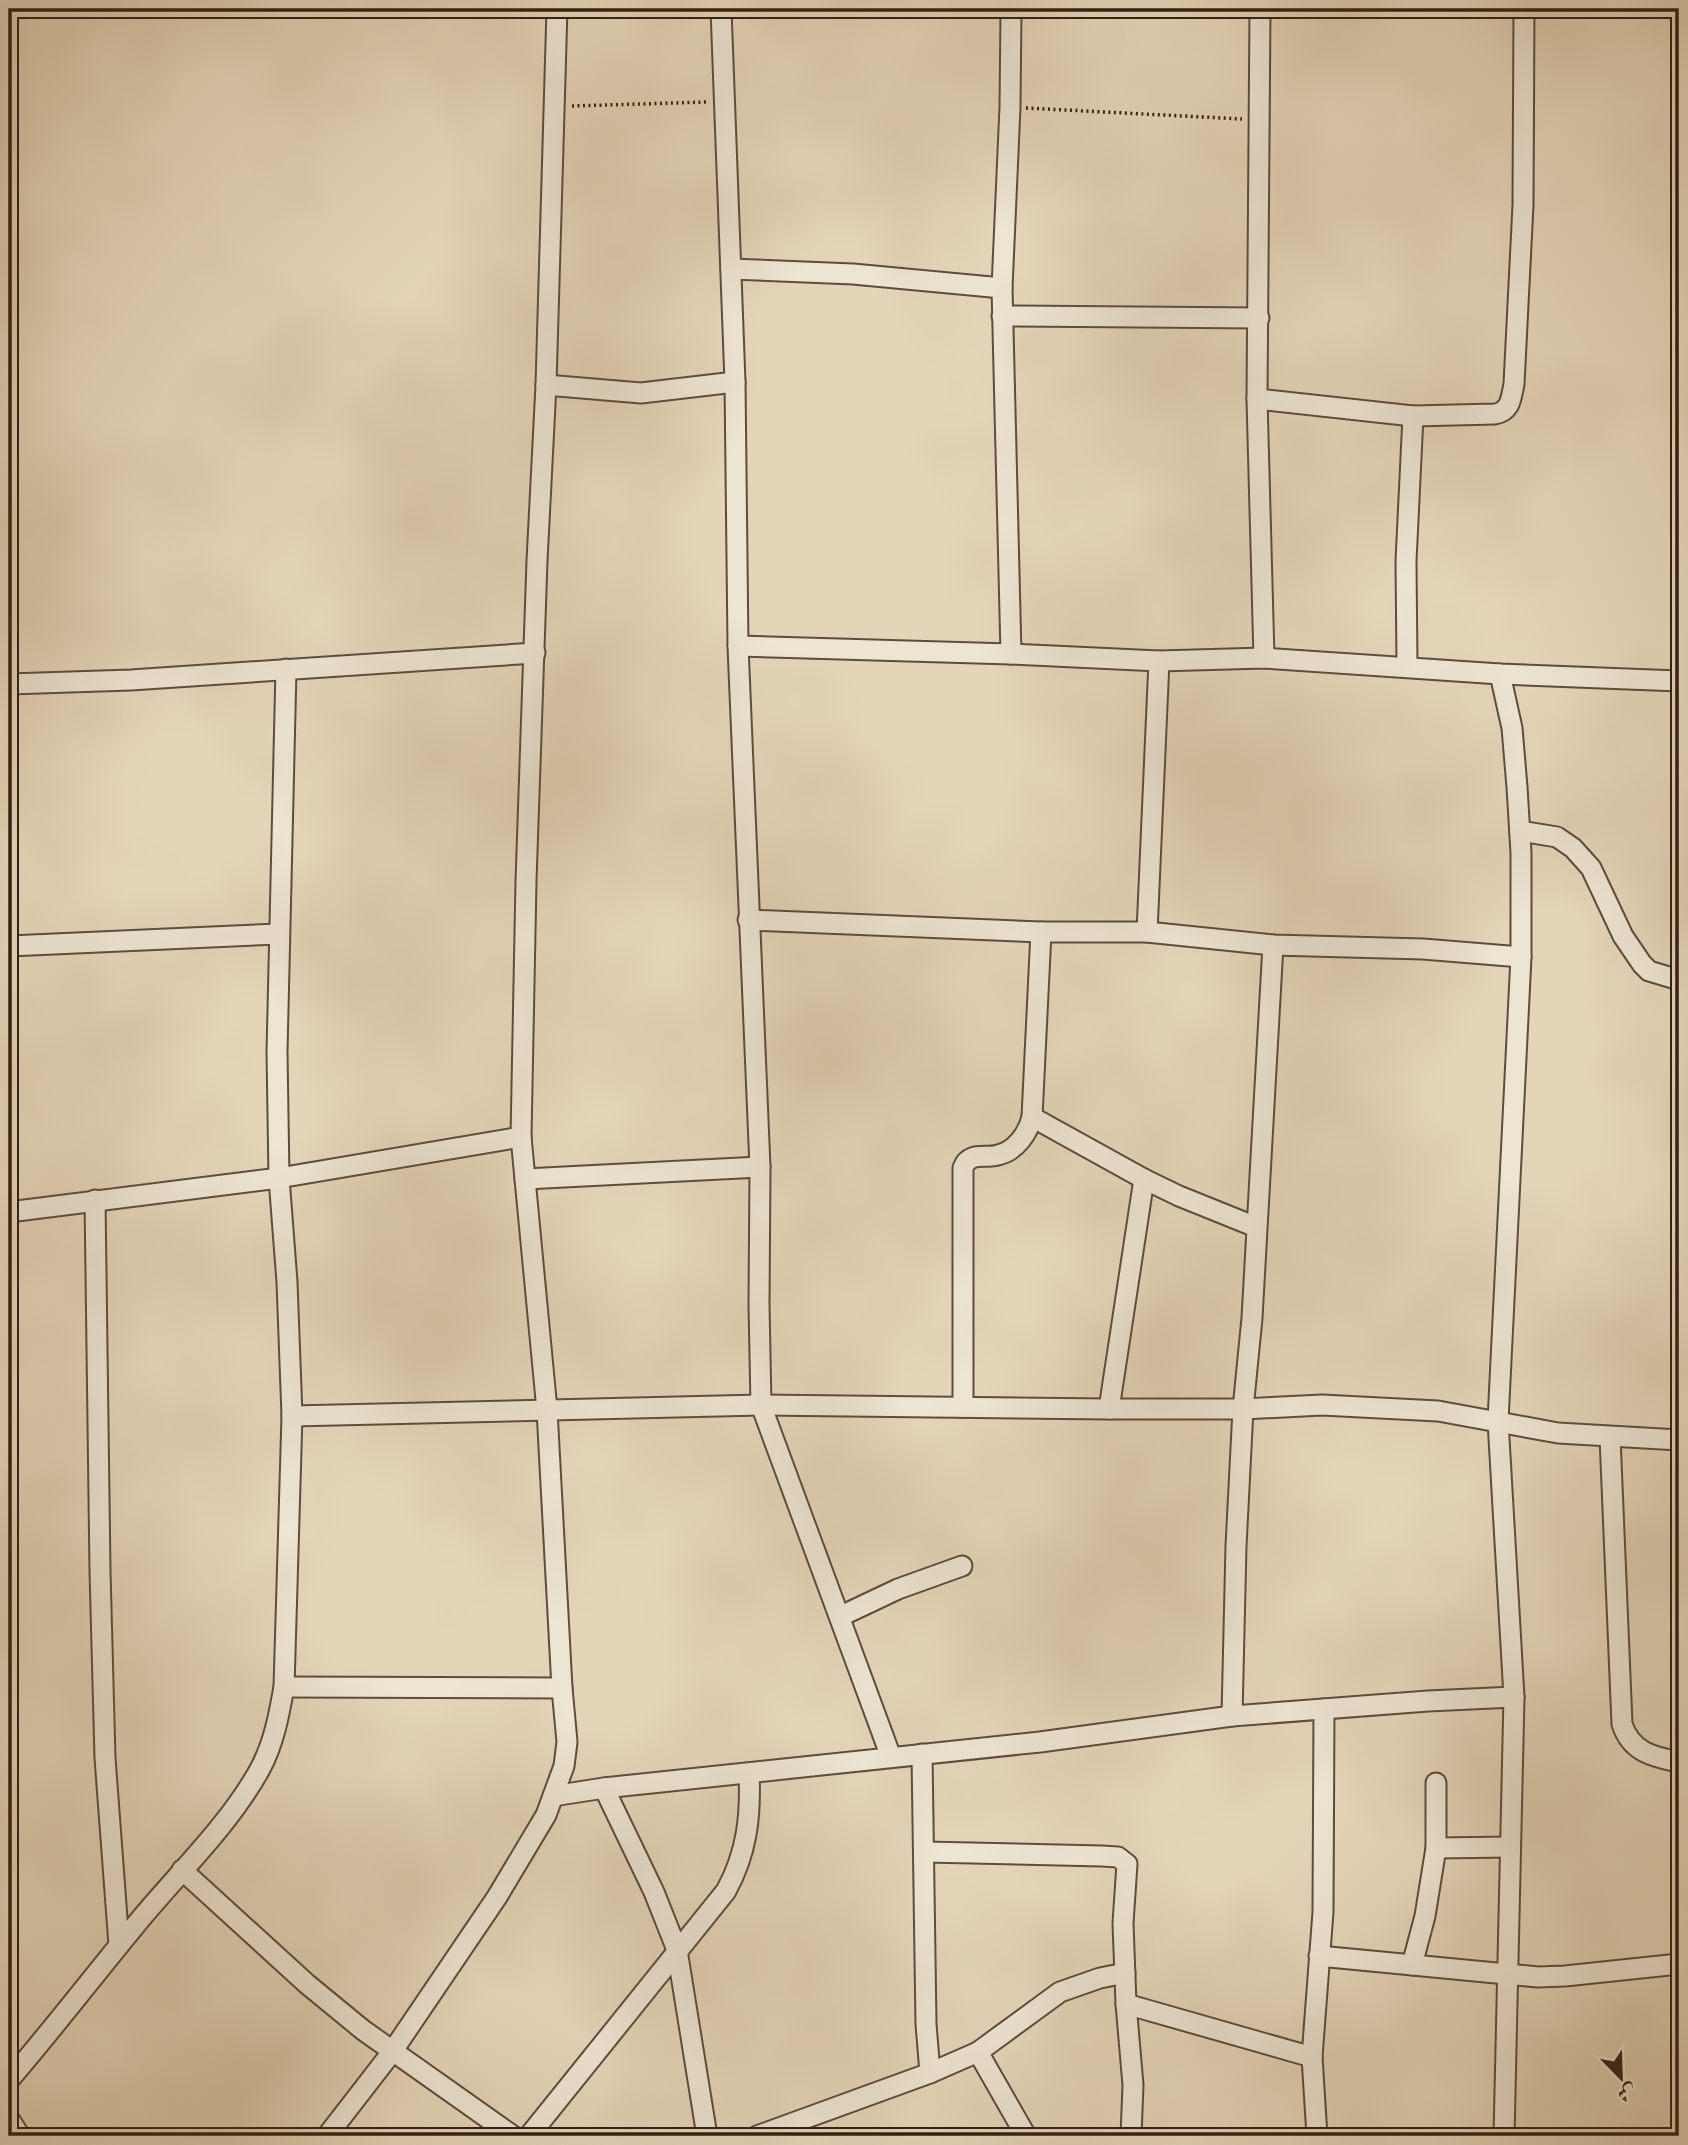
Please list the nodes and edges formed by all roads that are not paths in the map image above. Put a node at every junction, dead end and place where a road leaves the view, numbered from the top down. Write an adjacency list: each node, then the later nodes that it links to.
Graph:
1 (559, 9): 11 (street)
2 (721, 9): 6 (street)
3 (1011, 9): 7 (street)
4 (1259, 9): 9 (street)
5 (1524, 9): 13 (street)
6 (732, 270): 7 (street); 10 (street)
7 (1002, 288): 8 (street)
8 (1002, 316): 9 (street); 16 (street)
9 (1259, 318): 12 (street)
10 (735, 382): 11 (street); 14 (street)
11 (546, 384): 15 (street)
12 (1257, 399): 13 (street); 17 (street)
13 (1413, 416): 19 (street)
14 (738, 646): 16 (street); 25 (street)
15 (535, 653): 20 (street); 34 (street)
16 (1012, 654): 18 (street)
17 (1264, 658): 18 (street); 19 (street)
18 (1159, 662): 27 (street)
19 (1407, 666): 21 (street)
20 (286, 669): 23 (street); 28 (street)
21 (1500, 674): 22 (street); 24 (street)
22 (1679, 681)
23 (9, 684)
24 (1520, 831): 31 (street); 32 (street)
25 (748, 920): 26 (street); 35 (street)
26 (1041, 932): 27 (street); 33 (street)
27 (1147, 932): 29 (street)
28 (279, 934): 30 (street); 36 (street)
29 (1273, 945): 31 (street); 41 (street)
30 (9, 946)
31 (1521, 957): 48 (street)
32 (1679, 980)
33 (1032, 1117): 38 (street); 43 (street)
34 (521, 1138): 36 (street); 37 (street)
35 (760, 1167): 37 (street); 42 (street)
36 (279, 1178): 39 (street); 47 (street)
37 (525, 1179): 46 (street)
38 (1144, 1179): 41 (street); 44 (street)
39 (95, 1200): 40 (street); 69 (street)
40 (9, 1212)
41 (1256, 1227): 45 (street)
42 (761, 1405): 43 (street); 46 (street); 52 (street)
43 (963, 1407): 44 (street)
44 (1109, 1409): 45 (street)
45 (1244, 1409): 48 (street); 57 (street)
46 (547, 1410): 47 (street); 54 (street)
47 (292, 1416): 53 (street)
48 (1498, 1421): 49 (street); 55 (street)
49 (1610, 1437): 50 (street); 60 (street)
50 (1679, 1440)
51 (961, 1566): 52 (street)
52 (841, 1616): 59 (street)
53 (284, 1687): 54 (street); 68 (street)
54 (562, 1688): 64 (street)
55 (1514, 1697): 56 (street); 65 (street)
56 (1324, 1709): 57 (street); 71 (street)
57 (1232, 1716): 58 (street)
58 (922, 1754): 59 (street); 67 (street)
59 (891, 1757): 61 (street)
60 (1679, 1762)
61 (749, 1773): 63 (street); 70 (street)
62 (1436, 1783): 66 (street)
63 (604, 1788): 64 (street); 70 (street)
64 (553, 1796): 77 (street)
65 (1510, 1847): 66 (street); 75 (street)
66 (1436, 1848): 73 (street)
67 (925, 1852): 74 (street); 80 (street)
68 (182, 1870): 69 (street); 77 (street)
69 (119, 1945): 81 (street)
70 (677, 1950): 87 (street); 88 (street)
71 (1319, 1956): 73 (street); 79 (street)
72 (1679, 1964): 75 (street)
73 (1412, 1965): 75 (street)
74 (1125, 1973): 76 (street); 78 (street)
75 (1507, 1973): 93 (street)
76 (1126, 2004): 79 (street); 91 (street)
77 (392, 2052): 85 (street); 86 (street)
78 (978, 2052): 80 (street); 90 (street)
79 (1312, 2057): 92 (street)
80 (930, 2073): 83 (street)
81 (9, 2080)
82 (9, 2119): 84 (street)
83 (799, 2130): 89 (street)
84 (20, 2136)
85 (327, 2136)
86 (513, 2136)
87 (529, 2136)
88 (707, 2136)
89 (757, 2136)
90 (1027, 2136)
91 (1131, 2136)
92 (1317, 2136)
93 (1504, 2136)

